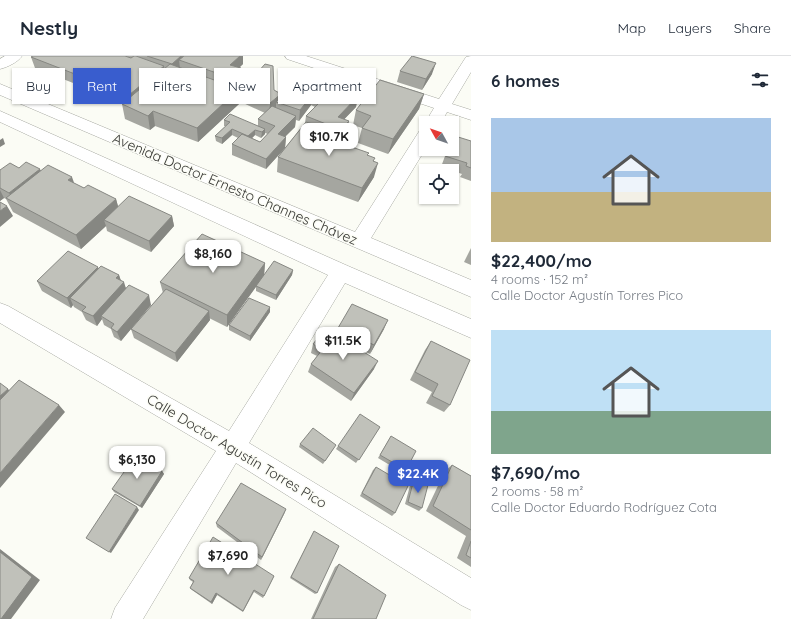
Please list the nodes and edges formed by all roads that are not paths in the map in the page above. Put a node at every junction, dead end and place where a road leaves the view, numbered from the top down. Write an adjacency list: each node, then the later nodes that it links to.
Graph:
1 (15, 56): 4 (street)
2 (292, 56): 6 (street)
3 (471, 60): 6 (street)
4 (0, 65)
5 (0, 89): 11 (street, Avenida Doctor Ernesto Channes Chávez)
6 (443, 106): 7 (street); 9 (street)
7 (471, 115)
8 (0, 116): 12 (street, Avenida Doctor Ernesto Channes Chávez)
9 (437, 116)
10 (419, 145): 11 (street)
11 (359, 242): 13 (street, Avenida Doctor Ernesto Channes Chávez)
12 (341, 272): 15 (street, Avenida Doctor Ernesto Channes Chávez); 16 (street)
13 (471, 289)
14 (0, 312): 16 (street, Calle Doctor Agustín Torres Pico)
15 (471, 329)
16 (233, 446): 17 (street, Calle Doctor Agustín Torres Pico); 18 (street)
17 (471, 595)
18 (126, 619)

